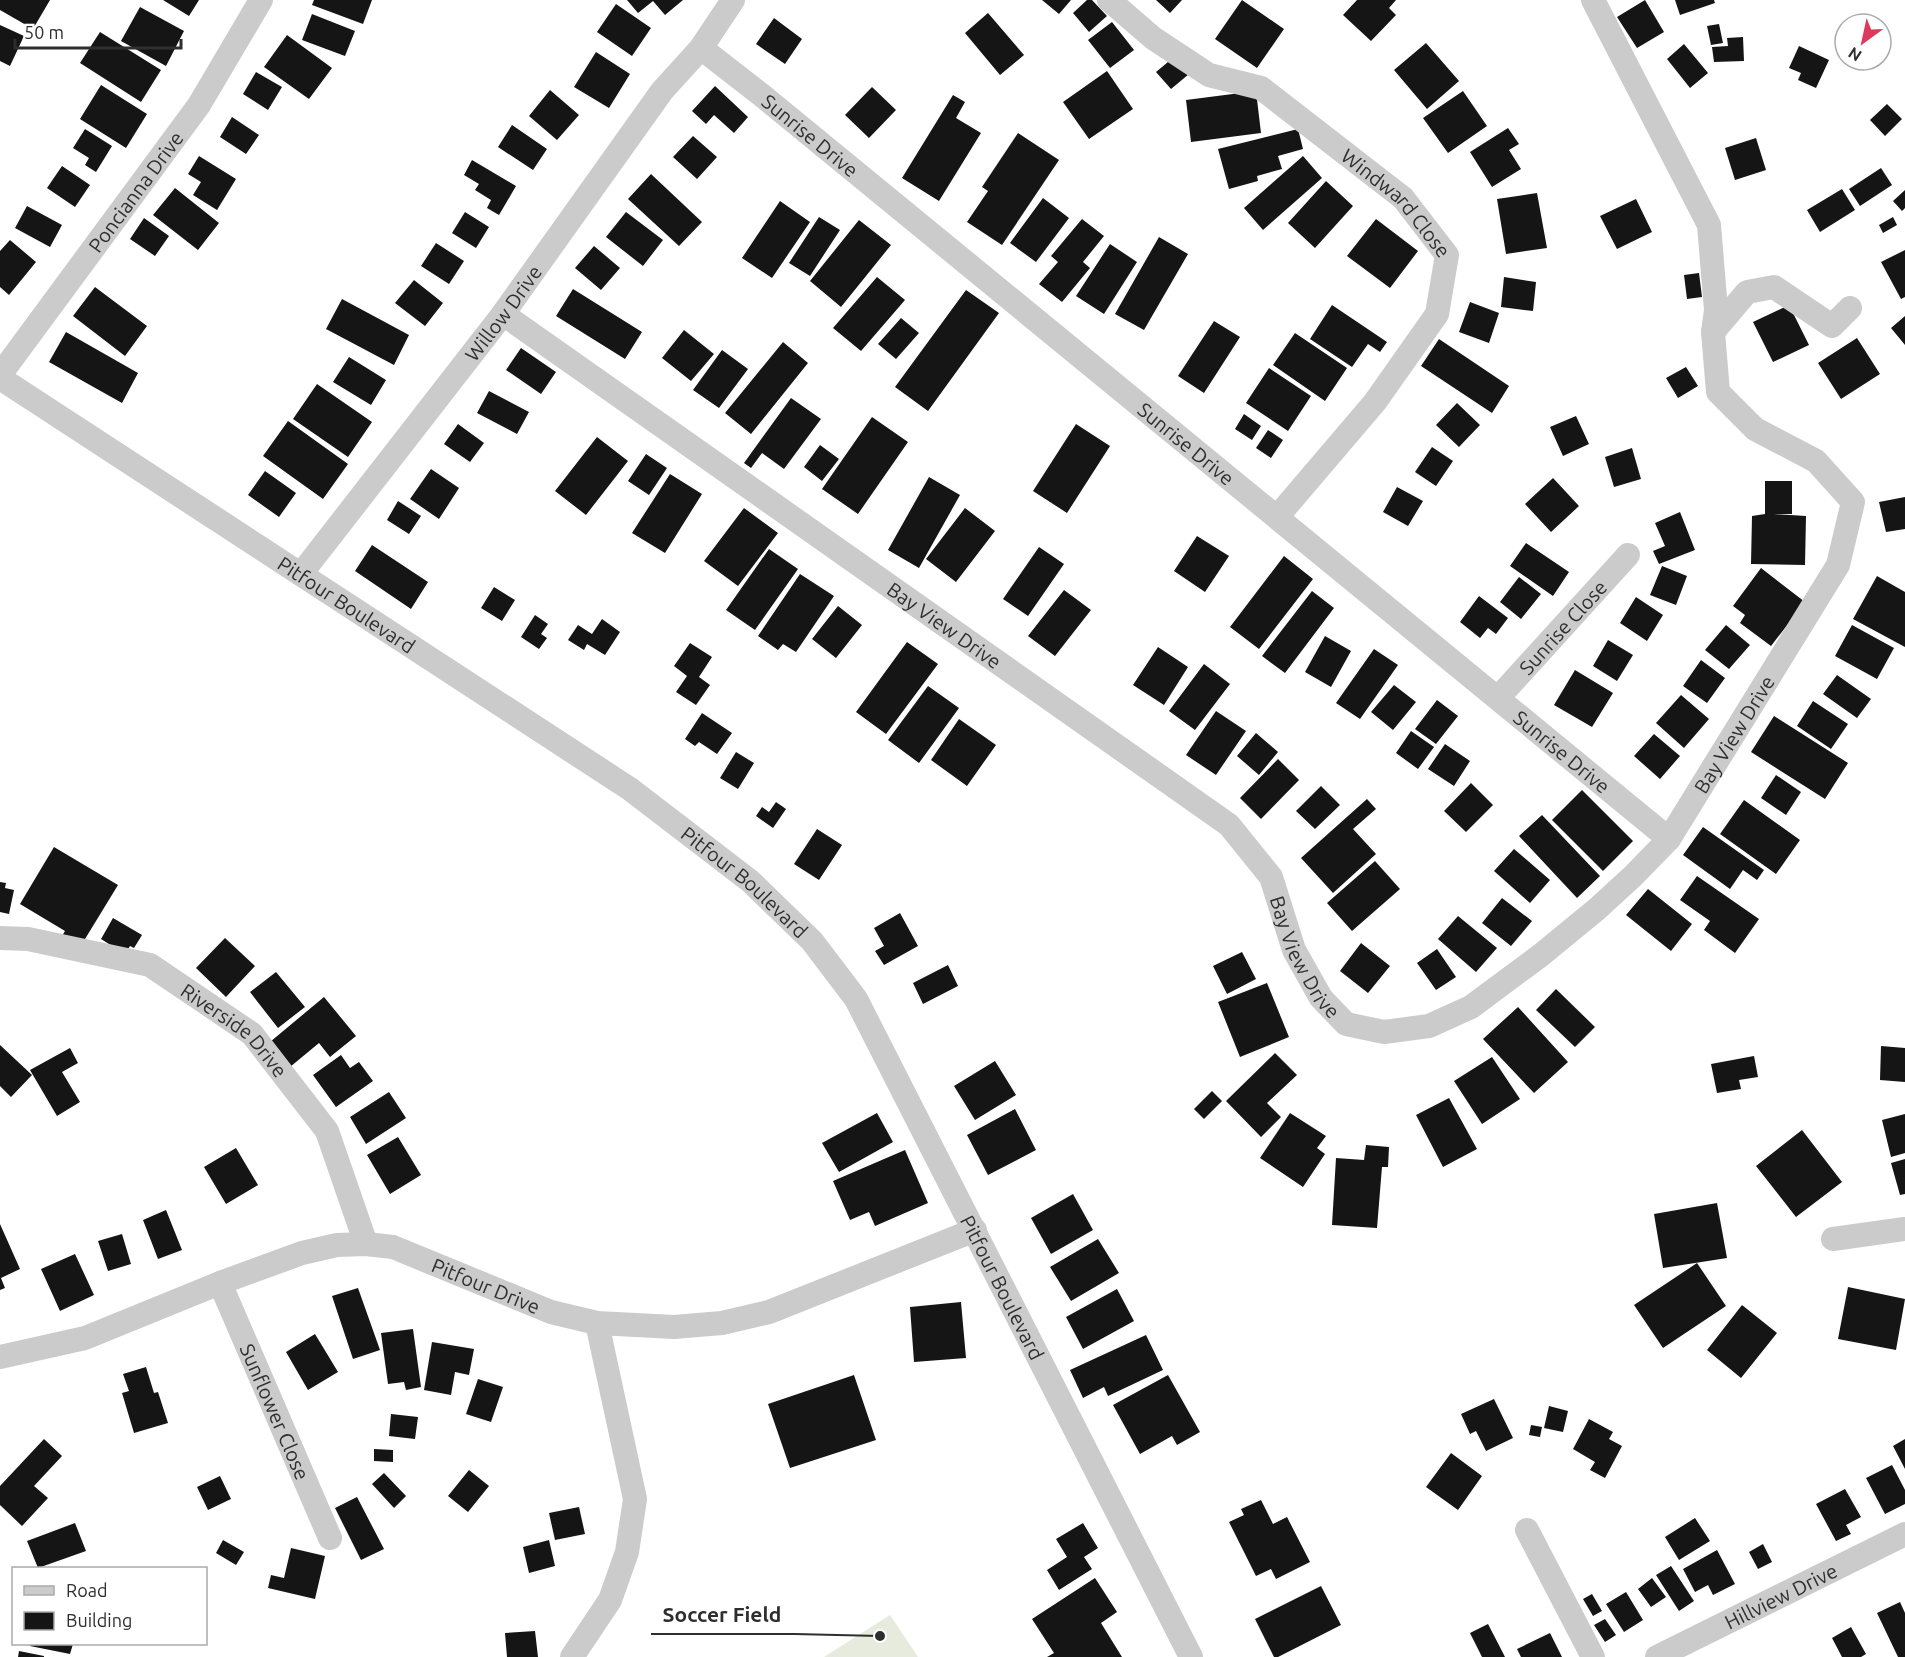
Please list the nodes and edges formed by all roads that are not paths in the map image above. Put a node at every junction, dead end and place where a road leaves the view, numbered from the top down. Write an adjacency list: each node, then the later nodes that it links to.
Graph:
1 (261, 0): 9 (street, Poncianna Drive)
2 (733, 0): 5 (street, Willow Drive)
3 (1109, 0): 10 (street, Windward Close)
4 (1593, 0): 8 (street)
5 (701, 48): 7 (street, Willow Drive); 10 (street, Sunrise Drive)
6 (1850, 308): 8 (street)
7 (503, 314): 12 (street, Willow Drive); 14 (street, Bay View Drive)
8 (1714, 321): 14 (street, Bay View Drive)
9 (0, 377): 12 (street, Pitfour Boulevard)
10 (1277, 517): 13 (street, Sunrise Drive)
11 (1628, 555): 13 (street, Sunrise Close)
12 (301, 574): 17 (street, Pitfour Boulevard)
13 (1498, 698): 14 (street, Sunrise Drive)
14 (1669, 838)
15 (0, 938): 19 (street, Riverside Drive)
16 (1905, 1229): 18 (street)
17 (975, 1230): 21 (street, Pitfour Drive); 27 (street, Pitfour Boulevard)
18 (1833, 1239)
19 (366, 1244): 20 (street, Pitfour Drive); 21 (street, Pitfour Drive)
20 (220, 1283): 22 (street, Pitfour Drive); 25 (street, Sunflower Close)
21 (597, 1323): 26 (street)
22 (0, 1358)
23 (1527, 1530): 28 (street)
24 (1905, 1534): 29 (street, Hillview Drive)
25 (330, 1538)
26 (572, 1657)
27 (1191, 1657)
28 (1593, 1657)
29 (1657, 1657)

